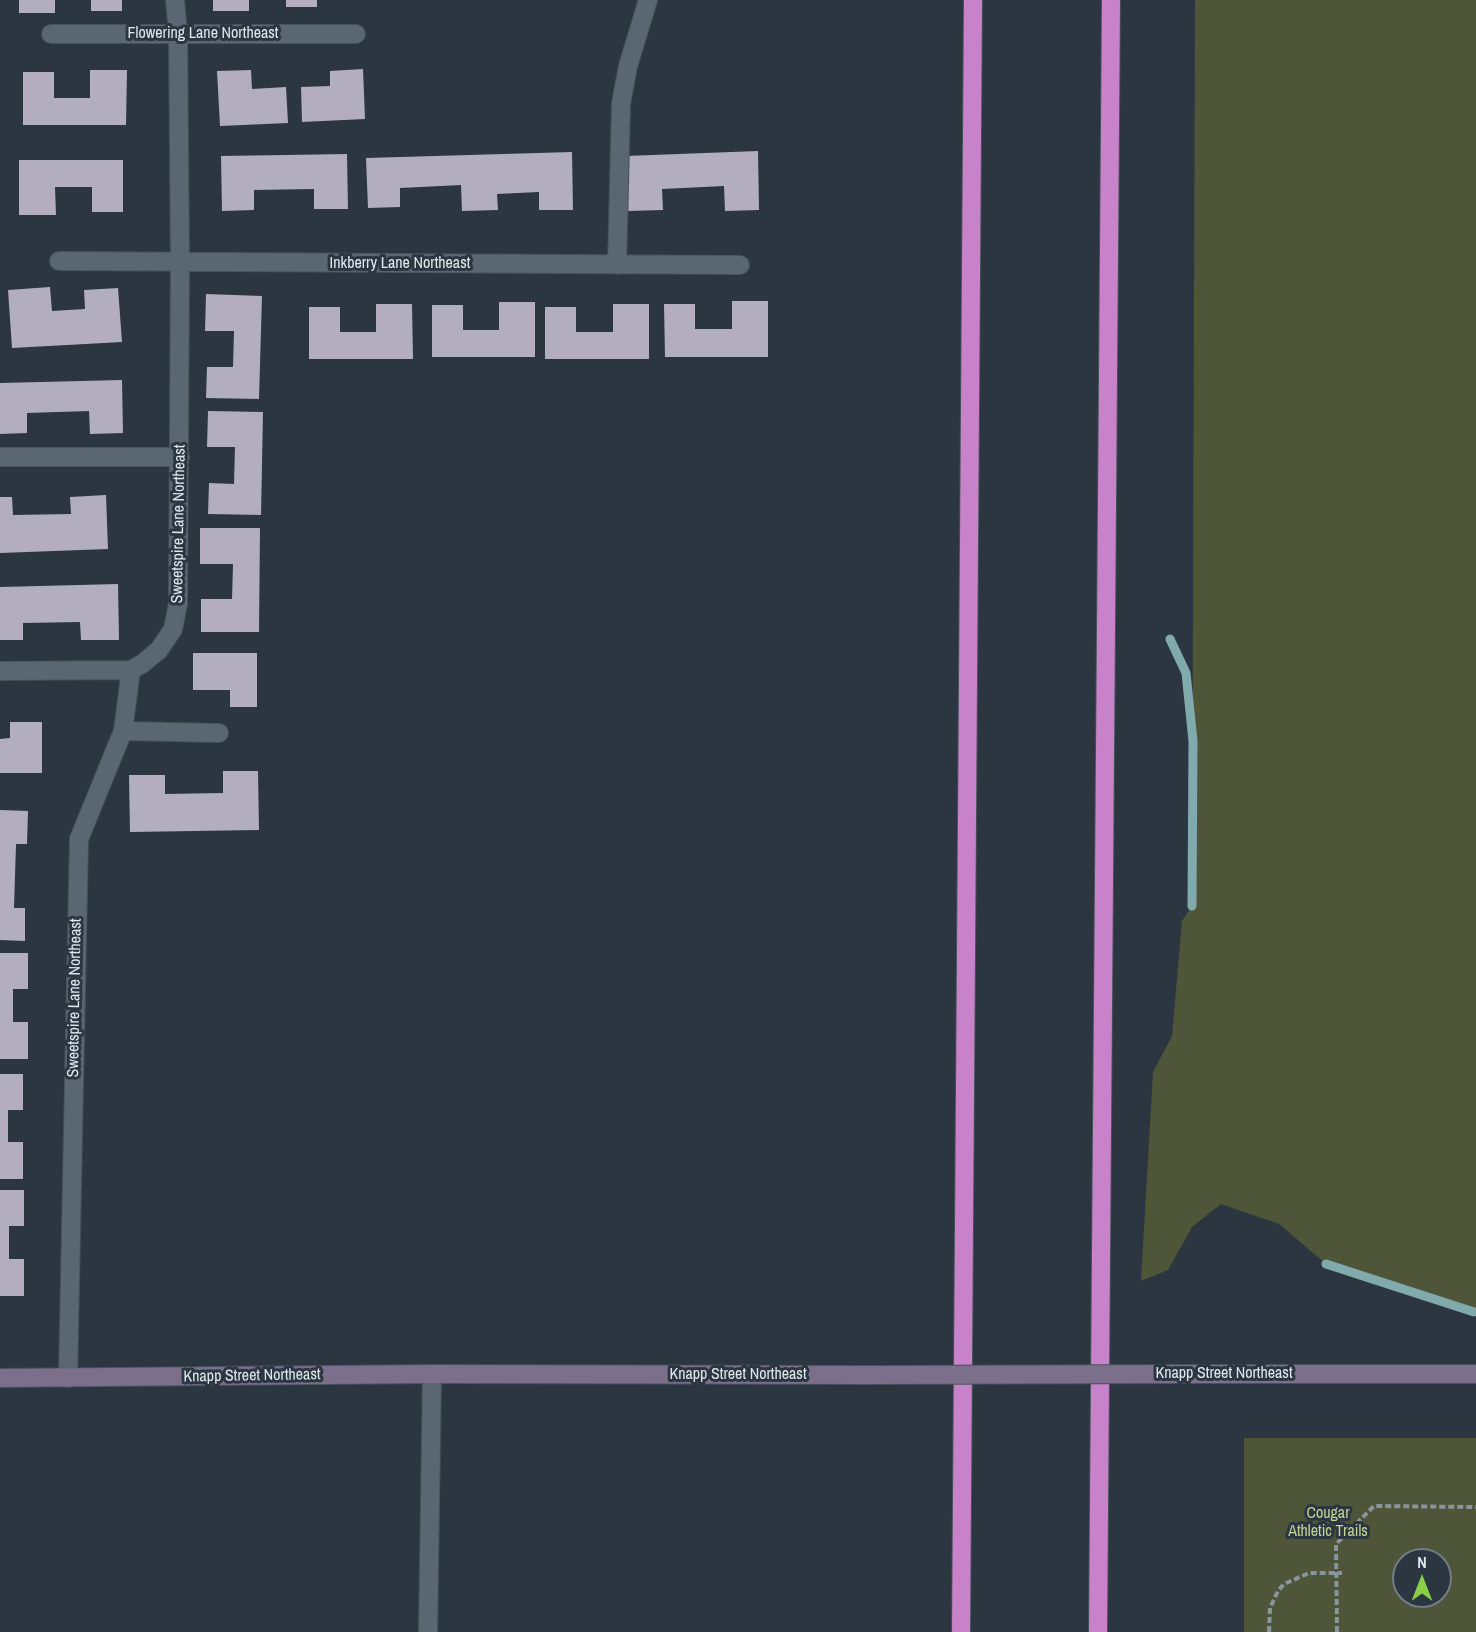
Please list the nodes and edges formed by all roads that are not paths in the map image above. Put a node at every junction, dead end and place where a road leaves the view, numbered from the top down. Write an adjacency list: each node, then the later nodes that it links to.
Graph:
1 (175, 0): 5 (street, Sweetspire Lane Northeast)
2 (648, 0): 10 (street)
3 (973, 0): 23 (highway)
4 (1111, 0): 24 (highway)
5 (178, 33): 6 (street, Flowering Lane Northeast); 7 (street, Flowering Lane Northeast); 9 (street, Sweetspire Lane Northeast)
6 (51, 34)
7 (356, 34)
8 (59, 261): 9 (street, Inkberry Lane Northeast)
9 (180, 263): 10 (street, Inkberry Lane Northeast); 13 (street, Sweetspire Lane Northeast)
10 (617, 265): 11 (street, Inkberry Lane Northeast)
11 (740, 265)
12 (0, 457): 13 (street)
13 (180, 457): 14 (street, Sweetspire Lane Northeast)
14 (131, 670): 15 (street); 16 (street, Sweetspire Lane Northeast)
15 (0, 671)
16 (123, 731): 17 (street); 21 (street, Sweetspire Lane Northeast)
17 (219, 733)
18 (432, 1374): 19 (main road, Knapp Street Northeast, bridge); 21 (main road, Knapp Street Northeast); 22 (street)
19 (1476, 1374)
20 (0, 1378): 21 (main road, Knapp Street Northeast)
21 (68, 1378)
22 (428, 1632)
23 (962, 1632)
24 (1098, 1632)

